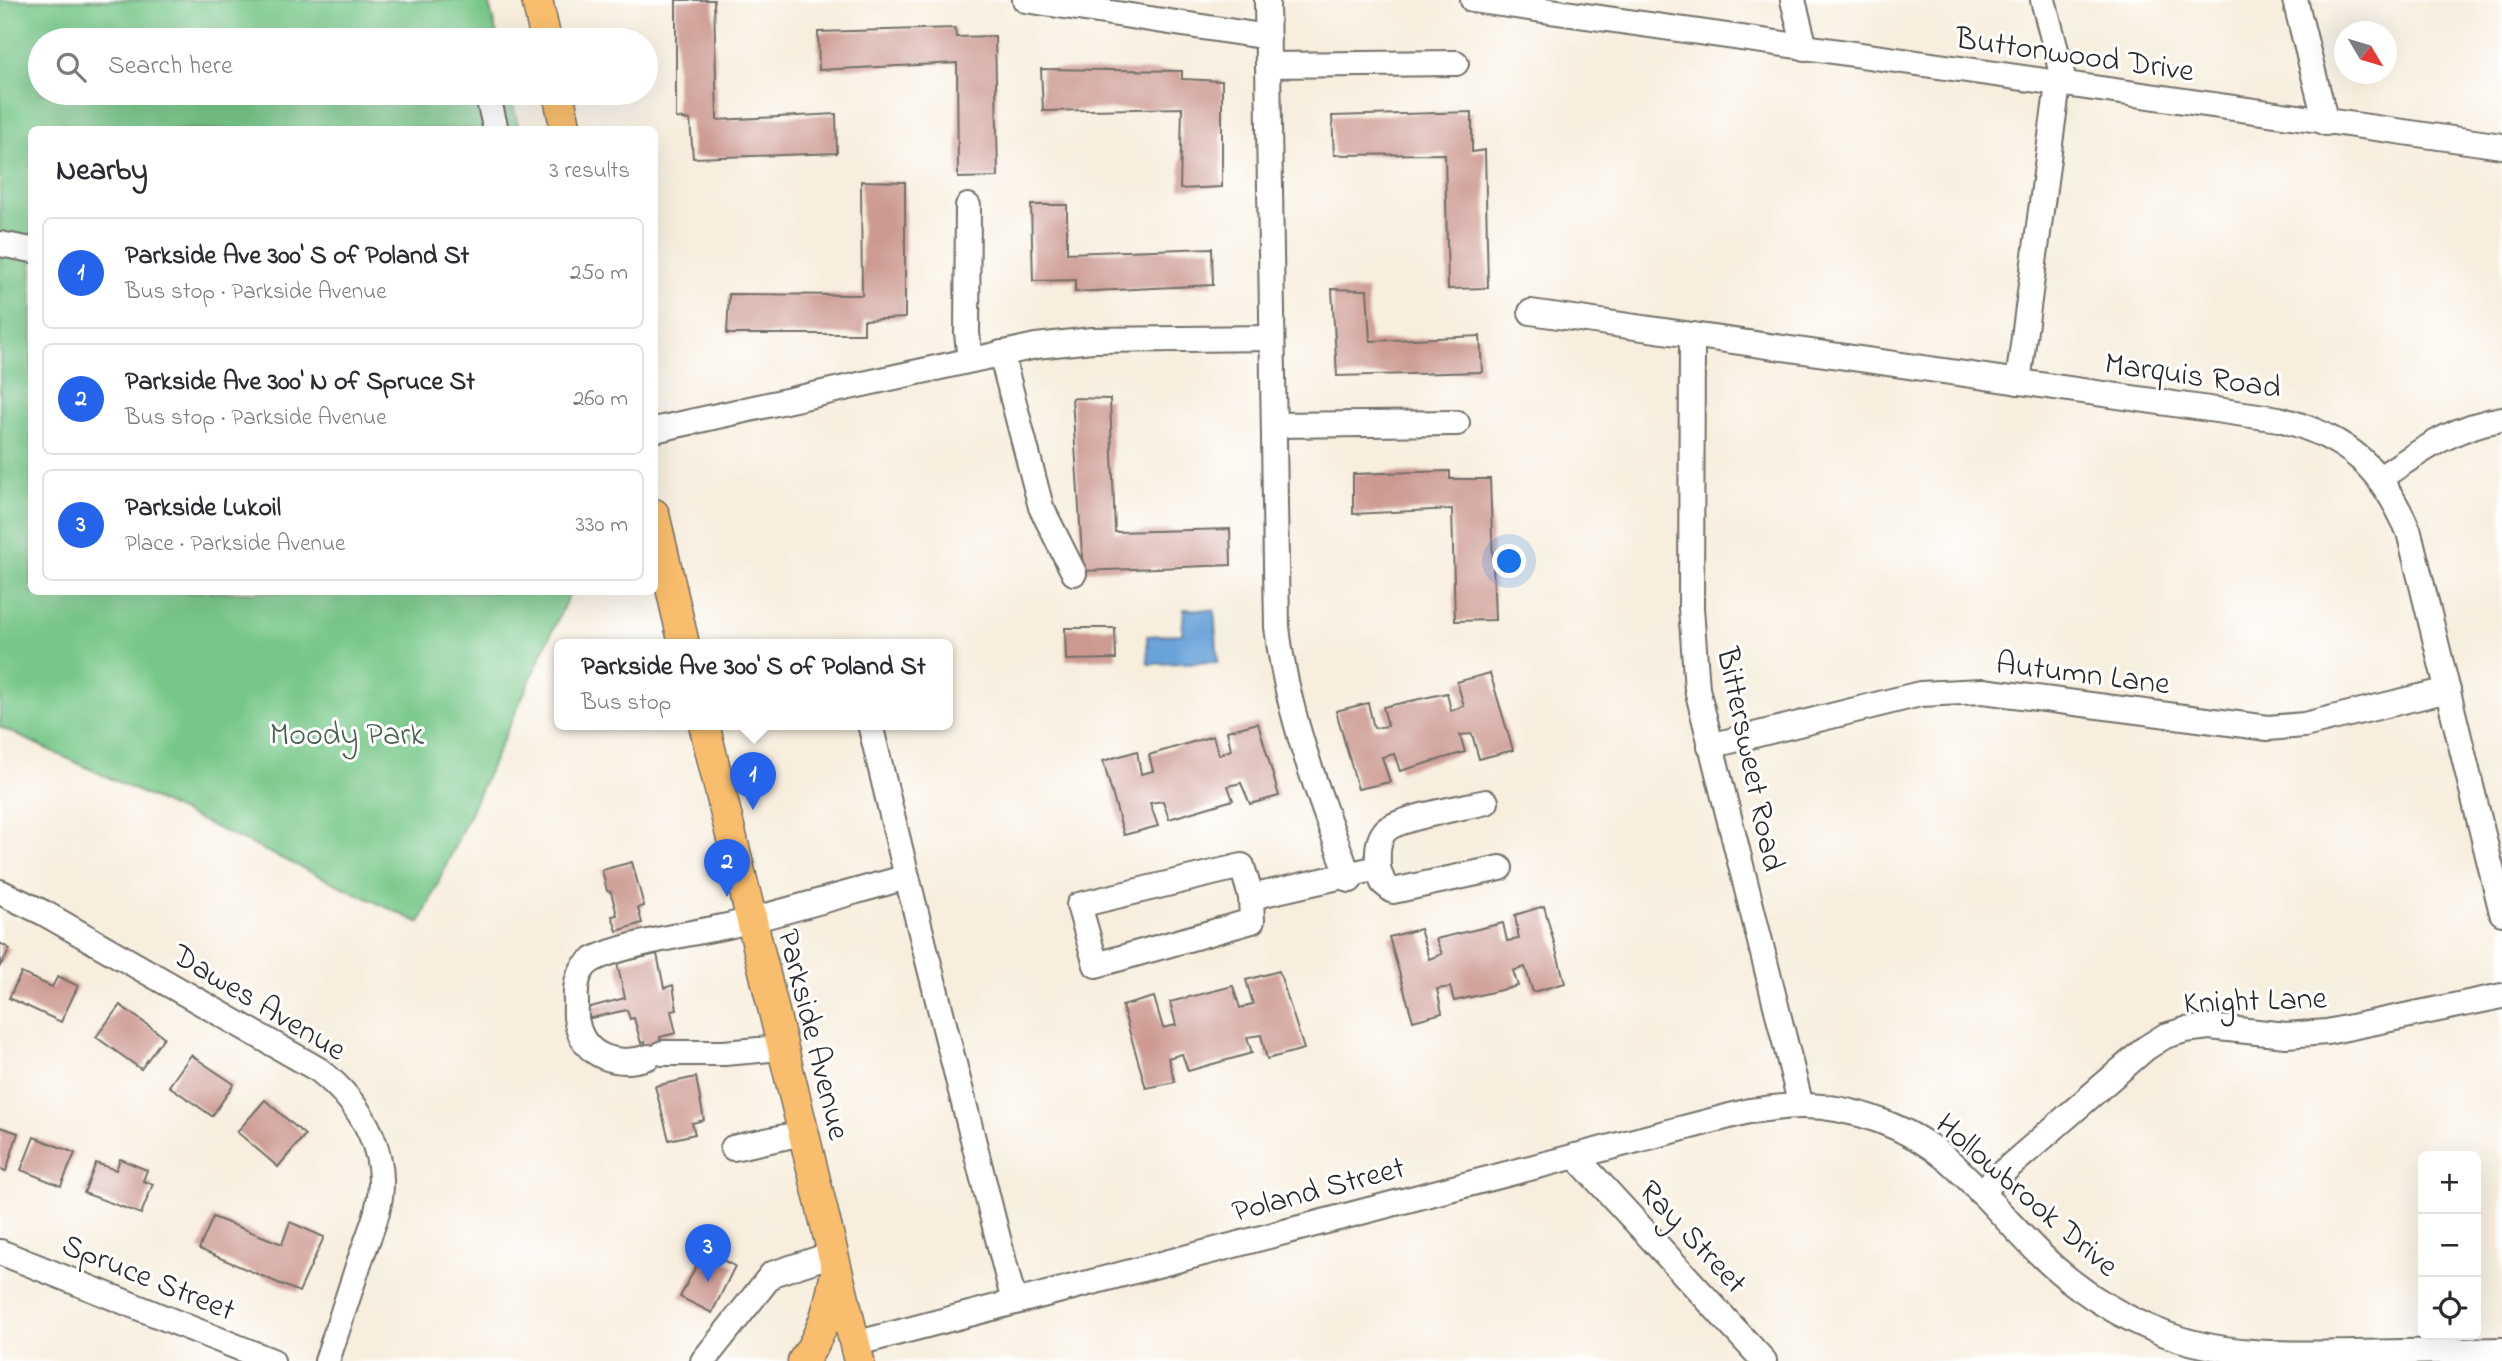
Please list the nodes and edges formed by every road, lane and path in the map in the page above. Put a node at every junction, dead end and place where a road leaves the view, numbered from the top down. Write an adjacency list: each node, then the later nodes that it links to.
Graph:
1 (537, 0): 9 (main road)
2 (1025, 0): 10 (street)
3 (1267, 0): 10 (street)
4 (1473, 0): 8 (street, Buttonwood Drive)
5 (1793, 0): 11 (street)
6 (2043, 0): 14 (street)
7 (2295, 0): 17 (street)
8 (1556, 6): 11 (street, Buttonwood Drive)
9 (543, 28)
10 (1268, 37): 13 (street)
11 (1805, 48): 14 (street, Buttonwood Drive)
12 (1456, 63): 13 (street)
13 (1268, 65): 26 (street)
14 (2062, 85): 17 (street, Buttonwood Drive); 29 (street)
15 (490, 105): 18 (street)
16 (561, 105): 19 (main road)
17 (2326, 123): 20 (street, Buttonwood Drive)
18 (495, 126)
19 (565, 126)
20 (2502, 146)
21 (968, 206): 28 (street)
22 (0, 244): 23 (street)
23 (28, 249)
24 (1531, 312): 25 (street, Marquis Road)
25 (1692, 335): 29 (street, Marquis Road); 41 (street, Bittersweet Road)
26 (1272, 338): 27 (street); 32 (street)
27 (1001, 353): 28 (street); 36 (street)
28 (970, 360): 33 (street)
29 (2018, 382): 34 (street, Marquis Road)
30 (2502, 419): 34 (street)
31 (1457, 423): 32 (street)
32 (1274, 425): 46 (street)
33 (658, 429)
34 (2380, 478): 38 (street, Marquis Road)
35 (658, 531): 37 (main road)
36 (1074, 573)
37 (683, 639)
38 (2448, 690): 41 (street, Autumn Lane); 49 (street, Marquis Road)
39 (705, 730): 50 (main road, Parkside Avenue)
40 (871, 730): 45 (street)
41 (1710, 746): 53 (street, Bittersweet Road)
42 (1486, 802): 44 (street)
43 (1500, 868): 44 (street)
44 (1378, 869): 46 (street)
45 (907, 877): 50 (street); 60 (street)
46 (1349, 877): 48 (street)
47 (0, 892): 66 (street, Dawes Avenue)
48 (1251, 897): 48 (street)
49 (2502, 913)
50 (751, 920): 52 (main road, Parkside Avenue); 52 (street)
51 (2502, 996): 57 (street, Knight Lane)
52 (782, 1048): 54 (main road, Parkside Avenue)
53 (1801, 1106): 56 (street, Poland Street); 57 (street, Hollowbrook Drive)
54 (803, 1133): 55 (street); 59 (main road, Parkside Avenue)
55 (733, 1148)
56 (1574, 1156): 60 (street, Poland Street); 64 (street, Ray Street)
57 (1980, 1192): 63 (street, Hollowbrook Drive)
58 (0, 1252): 65 (street, Spruce Street)
59 (834, 1262): 62 (main road, Parkside Avenue); 67 (street); 68 (main road)
60 (1014, 1302): 62 (street, Poland Street)
61 (2502, 1350): 63 (street, Hollowbrook Drive)
62 (857, 1352)
63 (2293, 1357)
64 (1760, 1360)
65 (272, 1361)
66 (327, 1361)
67 (703, 1361)
68 (803, 1361)

